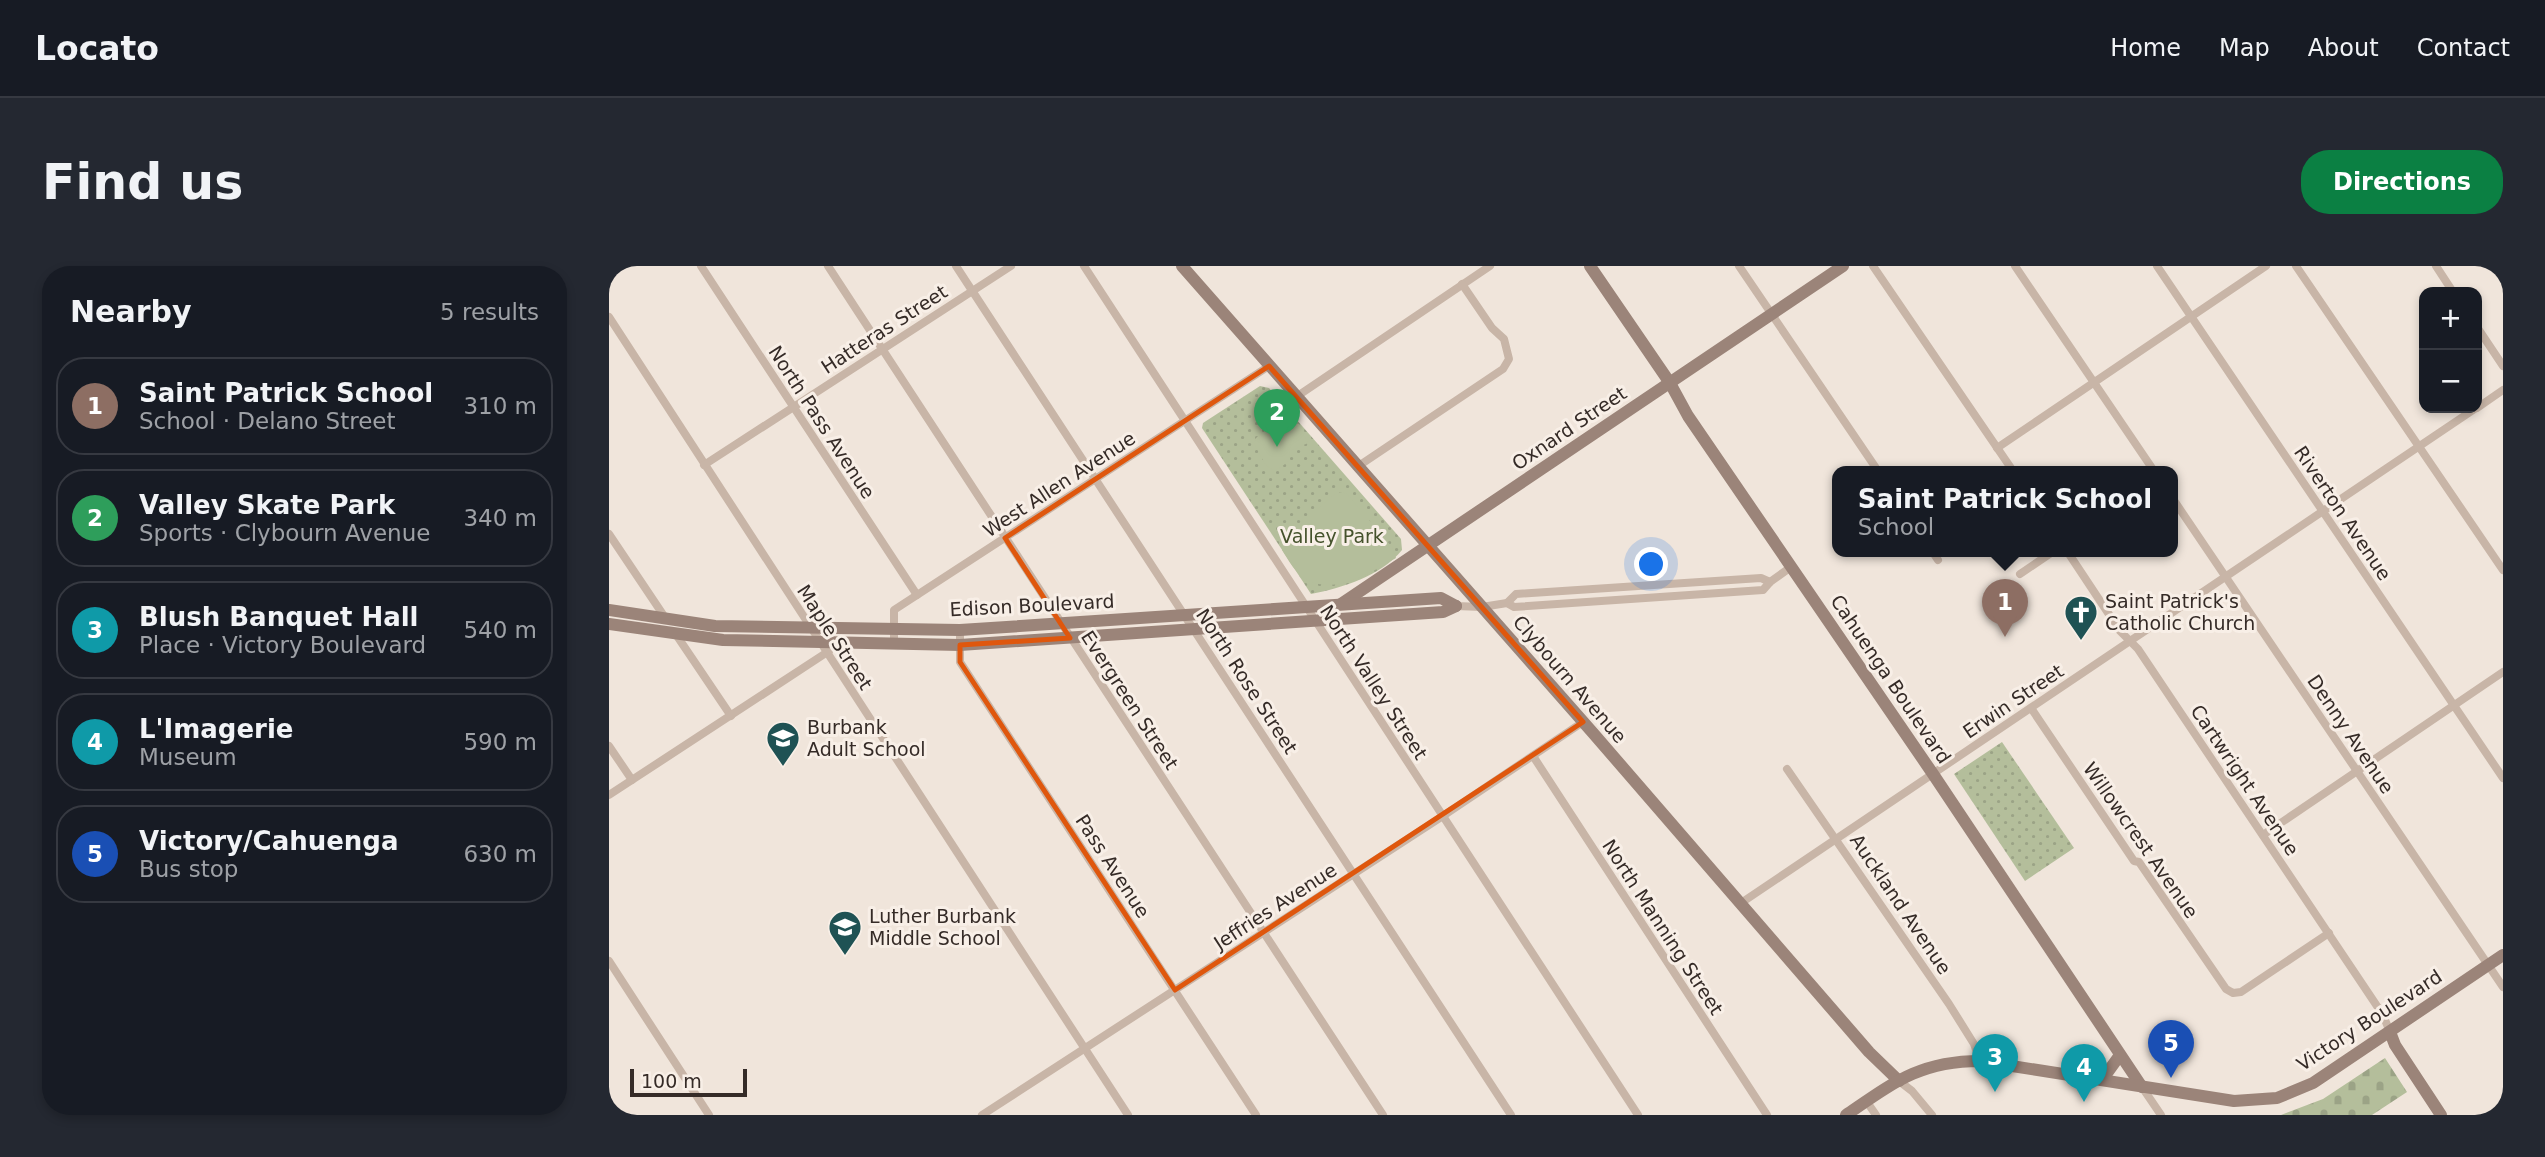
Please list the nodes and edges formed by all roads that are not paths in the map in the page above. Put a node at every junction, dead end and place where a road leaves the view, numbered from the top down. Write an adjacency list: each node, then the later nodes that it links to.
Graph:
1 (701, 266): 32 (street, North Pass Avenue)
2 (828, 266): 24 (street, Evergreen Street)
3 (956, 266): 19 (street, North Rose Street)
4 (1011, 266): 19 (street, Hatteras Street)
5 (1084, 266): 34 (street, North Valley Street)
6 (1182, 266): 25 (main road, Clybourn Avenue)
7 (1490, 266): 17 (street)
8 (1590, 266): 28 (main road, Cahuenga Boulevard)
9 (1739, 266): 20 (street)
10 (1843, 266): 20 (main road, Oxnard Street)
11 (1873, 266): 36 (street)
12 (2015, 266): 27 (street)
13 (2157, 266): 21 (street, Riverton Avenue)
14 (2266, 266): 21 (street)
15 (2296, 266): 35 (street)
16 (2436, 266): 18 (street)
17 (1462, 284): 30 (street); 41 (street)
18 (2450, 287)
19 (972, 291): 24 (street, Hatteras Street); 42 (street, North Rose Street)
20 (1772, 314): 28 (main road, Oxnard Street); 38 (street)
21 (2191, 316): 27 (street); 44 (street, Riverton Avenue)
22 (609, 317): 37 (street, Maple Street)
23 (2482, 334): 26 (street)
24 (881, 349): 32 (street, Hatteras Street); 46 (street, Evergreen Street)
25 (1269, 366): 30 (main road, Clybourn Avenue); 34 (street, West Allen Avenue)
26 (2503, 366)
27 (2094, 382): 36 (street); 40 (street)
28 (1669, 383): 47 (main road, Oxnard Street); 52 (main road, Cahuenga Boulevard)
29 (2503, 390): 31 (street, Erwin Street)
30 (1296, 397): 41 (main road, Clybourn Avenue)
31 (2482, 405)
32 (792, 408): 37 (street, Hatteras Street); 56 (street, North Pass Avenue)
33 (2469, 413): 35 (street, Erwin Street)
34 (1185, 422): 42 (street, West Allen Avenue); 59 (street, North Valley Street)
35 (2418, 447): 44 (street, Erwin Street); 53 (street)
36 (1997, 448): 39 (street)
37 (704, 465): 67 (street, Maple Street)
38 (1875, 466)
39 (2010, 466)
40 (2151, 466)
41 (1357, 467): 47 (main road, Clybourn Avenue)
42 (1094, 479): 46 (street, West Allen Avenue); 62 (street, North Rose Street)
43 (2178, 506): 55 (street, Denny Avenue)
44 (2323, 512): 55 (street, Erwin Street); 78 (street, Riverton Avenue)
45 (609, 534): 63 (street)
46 (1005, 538): 56 (street, West Allen Avenue); 65 (street, Evergreen Street)
47 (1427, 546): 57 (main road, Oxnard Street); 60 (main road, Clybourn Avenue)
48 (1936, 557): 51 (street)
49 (2045, 557): 54 (street)
50 (2071, 557): 73 (street, Cartwright Avenue)
51 (1938, 560)
52 (1791, 567): 60 (street, Edison Boulevard); 86 (main road, Cahuenga Boulevard)
53 (2503, 570)
54 (2020, 574)
55 (2226, 577): 73 (street, Erwin Street); 85 (street, Denny Avenue)
56 (917, 595): 68 (street, West Allen Avenue)
57 (1339, 605): 58 (main road, Edison Boulevard); 59 (main road, Edison Boulevard); 64 (main road, Oxnard Street)
58 (1456, 606): 60 (street, Edison Boulevard); 64 (main road, Edison Boulevard)
59 (1306, 607): 62 (main road, Edison Boulevard); 64 (street, North Valley Street)
60 (1482, 607): 81 (main road, Clybourn Avenue)
61 (609, 610): 63 (main road, Edison Boulevard)
62 (1185, 615): 65 (main road, Edison Boulevard); 69 (street, North Rose Street)
63 (667, 620): 67 (main road, Edison Boulevard); 71 (street)
64 (1315, 620): 69 (main road, Edison Boulevard); 90 (street, North Valley Street)
65 (1061, 623): 70 (main road, Edison Boulevard); 72 (street, Evergreen Street)
66 (609, 624): 71 (main road, Edison Boulevard)
67 (810, 628): 68 (main road, Edison Boulevard); 76 (street, Maple Street)
68 (894, 628): 70 (main road, Edison Boulevard); 74 (street, West Allen Avenue)
69 (1194, 628): 72 (main road, Edison Boulevard); 93 (street, North Rose Street)
70 (960, 630): 75 (street, Pass Avenue)
71 (676, 635): 76 (main road, Edison Boulevard); 80 (street)
72 (1070, 638): 75 (main road, Edison Boulevard); 95 (street, Evergreen Street)
73 (2129, 641): 79 (street, Erwin Street); 91 (street, Cartwright Avenue)
74 (894, 643): 75 (main road, Edison Boulevard); 76 (main road, Edison Boulevard)
75 (960, 645): 101 (street, Pass Avenue)
76 (824, 648): 80 (street); 103 (street, Maple Street)
77 (2503, 672): 78 (street)
78 (2453, 705): 85 (street); 87 (street, Riverton Avenue)
79 (2031, 708): 86 (street, Erwin Street); 96 (street, Willowcrest Avenue)
80 (731, 716): 88 (street)
81 (1583, 722): 83 (street, Jeffries Avenue); 94 (main road, Clybourn Avenue)
82 (609, 746): 88 (street)
83 (1533, 756): 90 (street, Jeffries Avenue); 117 (street, North Manning Street)
84 (1787, 769): 92 (street, Auckland Avenue)
85 (2357, 771): 91 (street); 99 (street, Denny Avenue)
86 (1933, 774): 92 (street, Erwin Street); 104 (main road, Cahuenga Boulevard)
87 (2503, 778)
88 (632, 780): 89 (street)
89 (609, 795)
90 (1443, 816): 93 (street, Jeffries Avenue); 116 (street, North Valley Street)
91 (2263, 835): 96 (street, Cartwright Avenue)
92 (1837, 838): 94 (street, Erwin Street); 105 (street, Auckland Avenue)
93 (1354, 874): 95 (street, Jeffries Avenue); 115 (street, North Rose Street)
94 (1741, 903): 107 (main road, Clybourn Avenue)
95 (1264, 932): 101 (street, Jeffries Avenue); 114 (street, Evergreen Street)
96 (2329, 933): 102 (street, Cartwright Avenue)
97 (2503, 955): 99 (main road, Victory Boulevard)
98 (609, 961): 111 (street)
99 (2488, 965): 100 (street, Denny Avenue); 102 (main road, Victory Boulevard)
100 (2503, 987)
101 (1175, 990): 103 (street, Jeffries Avenue); 113 (street, Pass Avenue)
102 (2390, 1032): 108 (main road, Victory Boulevard); 122 (main road)
103 (1084, 1048): 110 (street, Jeffries Avenue); 112 (street, Maple Street)
104 (2120, 1055): 106 (main road); 108 (main road, Cahuenga Boulevard)
105 (1980, 1061): 106 (main road, Victory Boulevard); 107 (main road, Victory Boulevard)
106 (2102, 1080): 108 (main road, Victory Boulevard)
107 (1899, 1081): 109 (main road, Victory Boulevard); 120 (street, Clybourn Avenue)
108 (2142, 1087): 121 (street, Cahuenga Boulevard)
109 (1867, 1102): 118 (main road, Victory Boulevard); 119 (street)
110 (985, 1114)
111 (709, 1115)
112 (1128, 1115)
113 (1256, 1115)
114 (1383, 1115)
115 (1511, 1115)
116 (1638, 1115)
117 (1767, 1115)
118 (1846, 1115)
119 (1876, 1115)
120 (1932, 1115)
121 (2161, 1115)
122 (2441, 1115)

